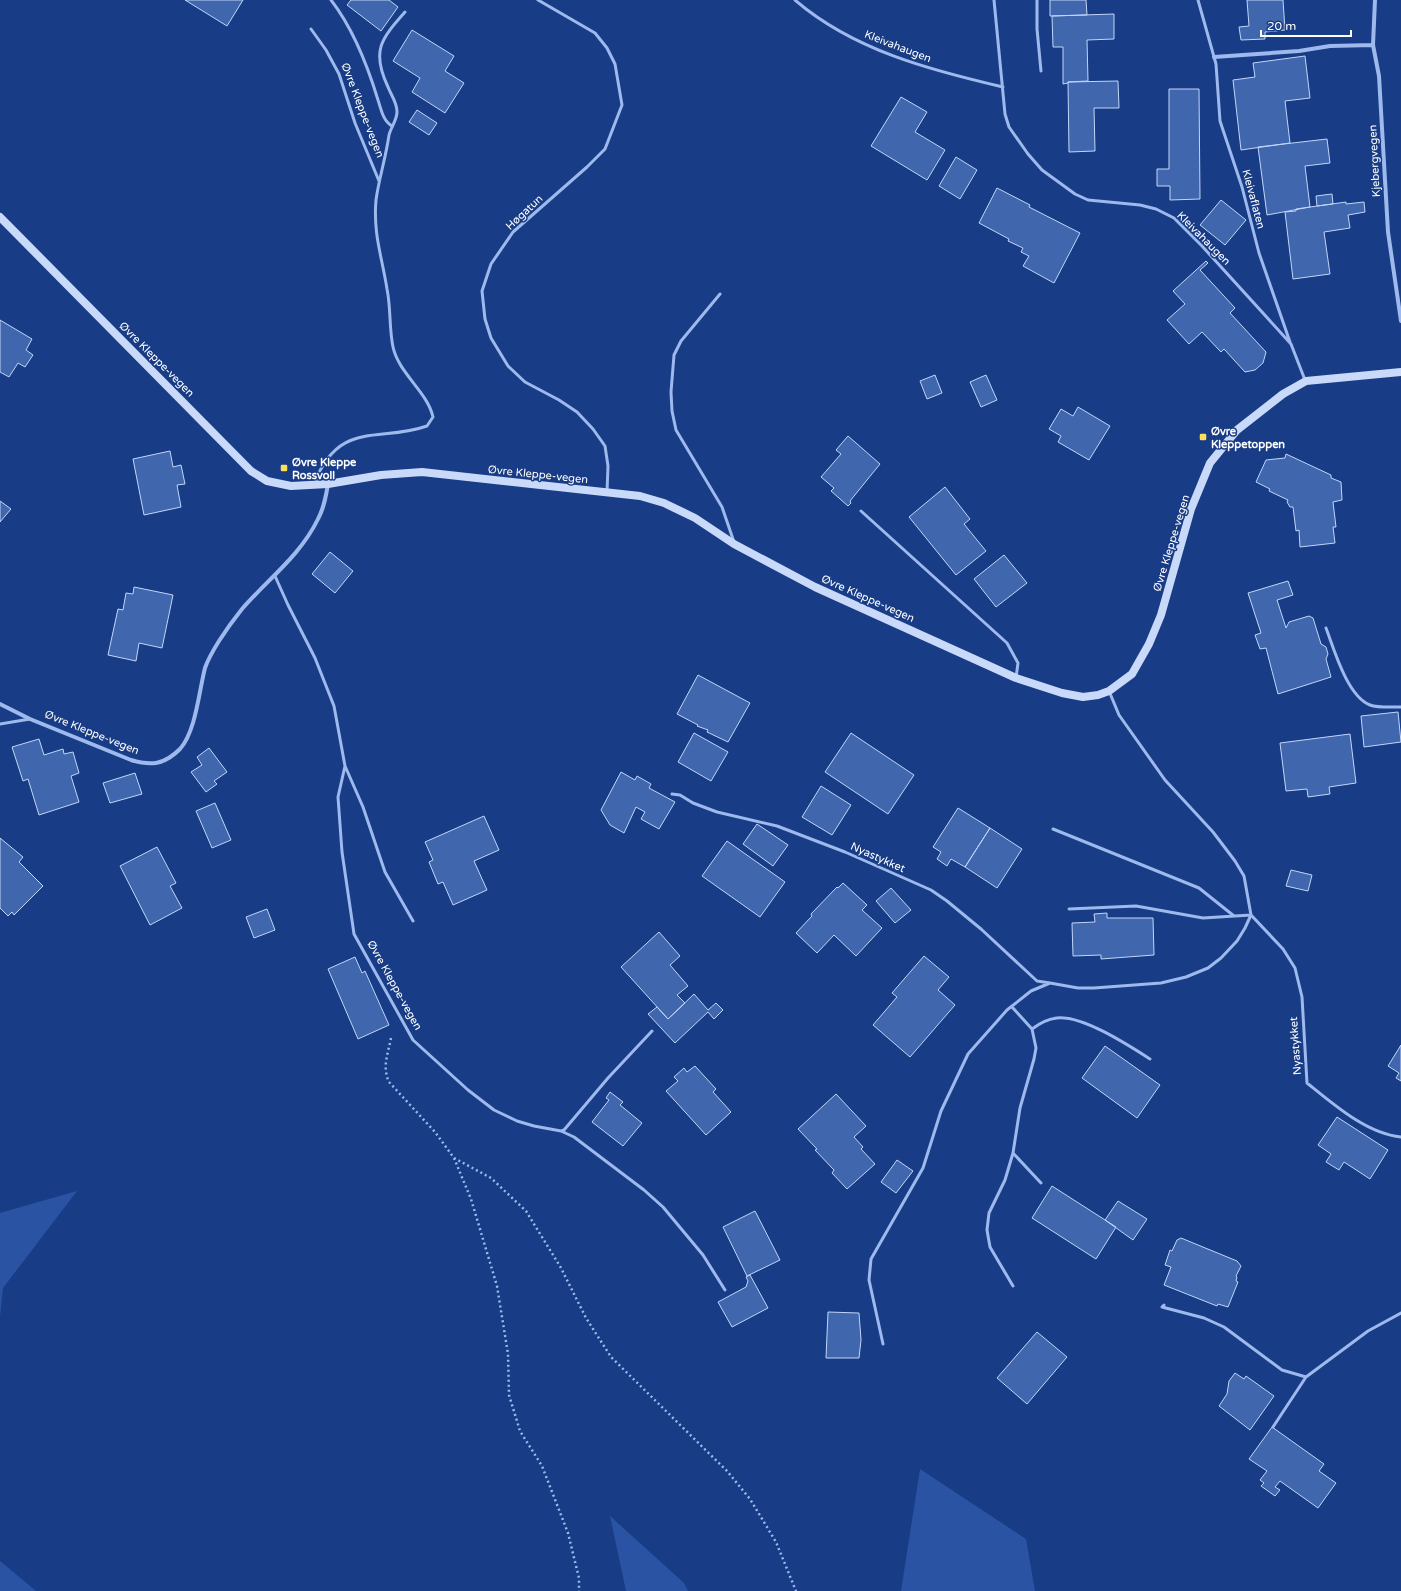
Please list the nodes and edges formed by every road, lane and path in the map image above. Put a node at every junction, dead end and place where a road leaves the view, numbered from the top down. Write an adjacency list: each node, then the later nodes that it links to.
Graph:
1 (332, 0): 14 (lane, Øvre Kleppe-vegen)
2 (538, 0): 24 (lane, Høgatun)
3 (795, 0): 13 (lane, Kleivahaugen)
4 (994, 0): 13 (lane, Kleivahaugen)
5 (1037, 0): 12 (lane)
6 (1198, 0): 11 (lane, Kleivaflaten)
7 (1375, 0): 10 (street, Kjebergvegen)
8 (405, 12): 14 (lane, Øvre Kleppe-vegen)
9 (311, 29): 15 (lane, Øvre Kleppe-vegen)
10 (1373, 45): 11 (street); 18 (street, Kjebergvegen)
11 (1214, 57): 19 (lane, Kleivaflaten)
12 (1041, 71)
13 (1003, 87): 19 (lane, Kleivahaugen)
14 (392, 126): 15 (lane, Øvre Kleppe-vegen)
15 (379, 180): 23 (lane, Øvre Kleppe-vegen)
16 (0, 217): 23 (street, Øvre Kleppe-vegen)
17 (720, 294): 26 (lane)
18 (1401, 321)
19 (1291, 344): 21 (lane, Kleivahaugen)
20 (1401, 372): 21 (street, Øvre Kleppe-vegen)
21 (1306, 381): 30 (street, Øvre Kleppe-vegen)
22 (328, 484): 23 (street, Øvre Kleppe-vegen); 24 (street, Øvre Kleppe-vegen); 27 (street, Øvre Kleppe-vegen)
23 (314, 485)
24 (607, 492): 26 (street, Øvre Kleppe-vegen)
25 (861, 511): 29 (lane)
26 (734, 544): 29 (street, Øvre Kleppe-vegen)
27 (275, 576): 33 (street, Øvre Kleppe-vegen); 35 (lane, Øvre Kleppe-vegen)
28 (1326, 628): 32 (lane)
29 (1016, 678): 30 (street, Øvre Kleppe-vegen)
30 (1109, 691): 39 (lane)
31 (0, 704): 33 (street, Øvre Kleppe-vegen)
32 (1401, 707)
33 (30, 719): 34 (lane, Øvre Kleppe-vegen)
34 (0, 724)
35 (345, 766): 41 (lane, Øvre Kleppe-vegen); 48 (lane, Øvre Kleppe-vegen)
36 (672, 794): 42 (lane, Nyastykket)
37 (1053, 829): 40 (lane)
38 (1069, 909): 40 (lane)
39 (1251, 915): 40 (lane); 42 (lane, Nyastykket); 49 (lane, Nyastykket)
40 (1234, 916)
41 (413, 922)
42 (1050, 983): 43 (lane)
43 (1012, 1007): 44 (lane); 57 (lane)
44 (1032, 1029): 47 (lane); 50 (lane)
45 (652, 1032): 48 (lane)
46 (392, 1036): 51 (path)
47 (1150, 1059)
48 (561, 1131): 54 (lane, Øvre Kleppe-vegen)
49 (1401, 1137)
50 (1013, 1153): 52 (lane); 53 (lane)
51 (454, 1158): 60 (path); 61 (path)
52 (1041, 1183)
53 (1013, 1286)
54 (725, 1290)
55 (1164, 1306): 58 (lane)
56 (1401, 1313): 58 (lane)
57 (883, 1344)
58 (1306, 1377): 59 (lane)
59 (1273, 1426)
60 (579, 1591)
61 (796, 1591)

